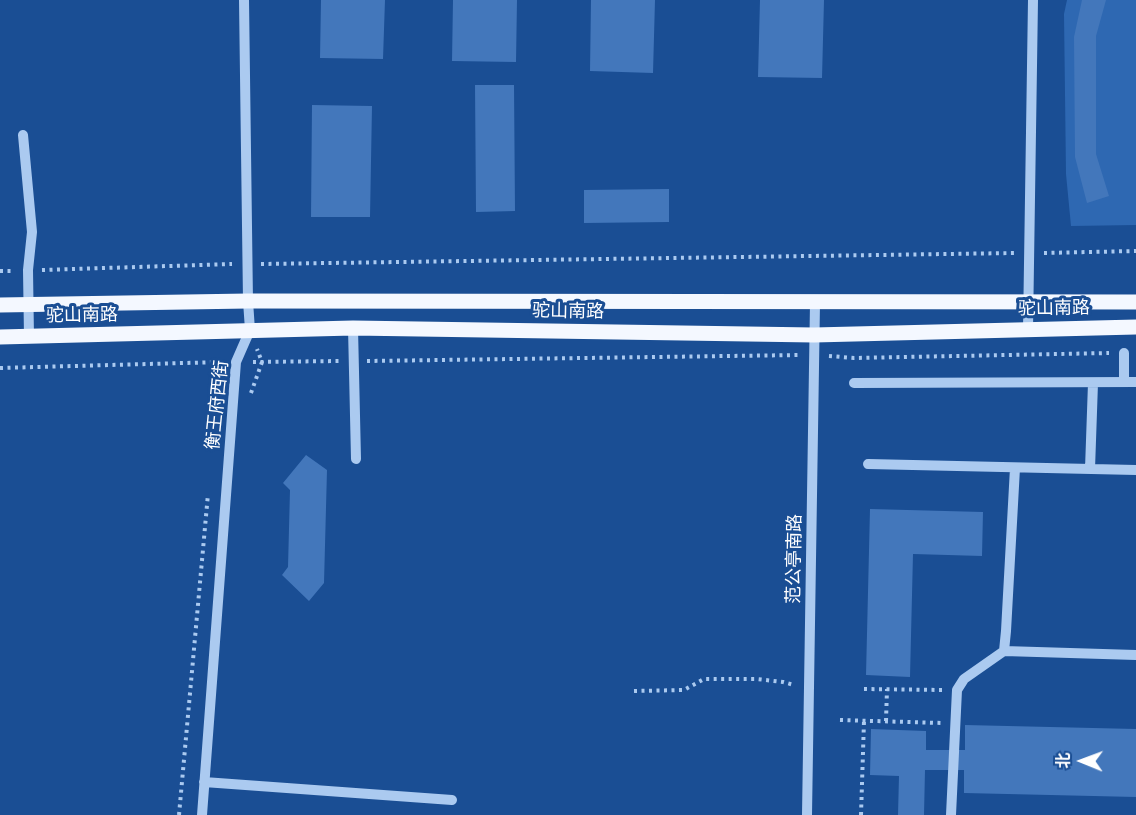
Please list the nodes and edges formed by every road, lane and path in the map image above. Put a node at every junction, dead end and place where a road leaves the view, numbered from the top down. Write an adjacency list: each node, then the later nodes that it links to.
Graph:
1 (244, 0): 6 (street, 衡王府西街)
2 (1033, 0): 5 (street)
3 (23, 135): 7 (street)
4 (1136, 251): 5 (path)
5 (1029, 253): 6 (path); 12 (street)
6 (249, 264): 7 (path); 9 (street, 衡王府西街)
7 (27, 270): 8 (path); 13 (street)
8 (0, 271)
9 (248, 301): 11 (main road, 驼山南路); 13 (main road, 驼山南路); 18 (street, 衡王府西街)
10 (1136, 302): 12 (main road, 驼山南路)
11 (815, 303): 12 (main road, 驼山南路); 19 (street, 范公亭南路)
12 (1028, 303): 17 (street)
13 (28, 304): 14 (main road, 驼山南路); 20 (street)
14 (0, 305)
15 (1136, 327): 17 (main road, 驼山南路)
16 (353, 328): 18 (main road, 驼山南路); 19 (main road, 驼山南路); 25 (street)
17 (1028, 329): 19 (main road, 驼山南路)
18 (250, 330): 20 (main road, 驼山南路); 24 (street, 衡王府西街)
19 (814, 334): 23 (street, 范公亭南路)
20 (29, 337): 21 (main road, 驼山南路)
21 (0, 338)
22 (1124, 353): 23 (path); 28 (street)
23 (815, 355): 25 (path); 41 (street, 范公亭南路)
24 (232, 358): 25 (path); 26 (path); 26 (path); 48 (street, 衡王府西街)
25 (354, 361): 31 (street)
26 (221, 362): 27 (path)
27 (0, 368)
28 (1130, 382): 30 (street)
29 (854, 383): 30 (street)
30 (1094, 383): 34 (street)
31 (356, 459)
32 (868, 464): 33 (street)
33 (1015, 468): 34 (street); 37 (street)
34 (1090, 469): 35 (street)
35 (1136, 470)
36 (208, 493): 50 (path)
37 (1004, 651): 38 (street); 42 (street)
38 (1136, 655)
39 (864, 689): 40 (path)
40 (886, 689): 42 (path); 46 (path)
41 (809, 690): 43 (path); 52 (street, 范公亭南路)
42 (957, 690): 47 (street)
43 (634, 691)
44 (840, 720): 45 (path)
45 (864, 721): 46 (path); 53 (path)
46 (886, 721): 47 (path)
47 (954, 723): 54 (street)
48 (204, 782): 49 (street); 51 (street, 衡王府西街)
49 (452, 800)
50 (179, 815)
51 (202, 815)
52 (807, 815)
53 (861, 815)
54 (951, 815)

